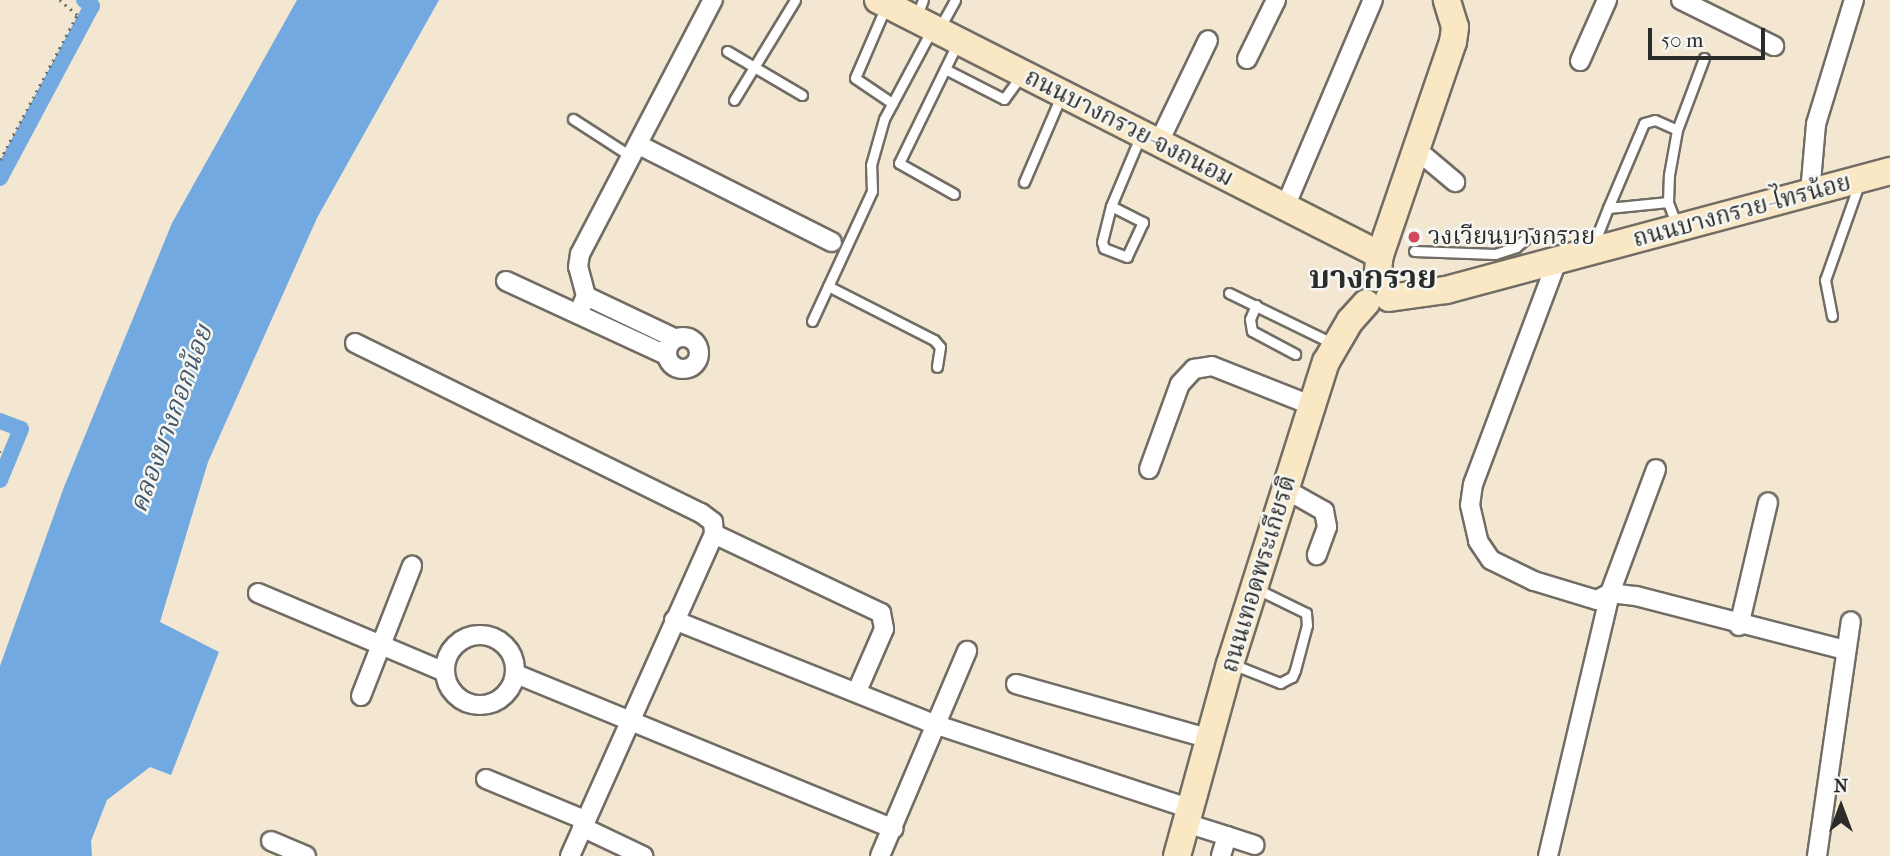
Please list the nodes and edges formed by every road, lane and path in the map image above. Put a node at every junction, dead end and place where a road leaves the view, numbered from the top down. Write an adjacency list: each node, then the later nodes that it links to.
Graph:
1 (59, 0): 31 (path)
2 (713, 0): 30 (street)
3 (795, 0): 19 (lane)
4 (955, 0): 12 (lane)
5 (1276, 0): 17 (street)
6 (1373, 0): 40 (street)
7 (1447, 0): 29 (main road)
8 (1607, 0): 18 (street)
9 (1681, 0): 14 (street)
10 (1854, 0): 36 (street)
11 (882, 2): 12 (main road, ถนนบางกรวย-จงถนอม); 25 (lane)
12 (934, 24): 20 (lane); 21 (main road, ถนนบางกรวย-จงถนอม); 25 (lane)
13 (1208, 40): 28 (street)
14 (1774, 46)
15 (727, 51): 19 (lane)
16 (1704, 58): 27 (lane)
17 (1247, 59)
18 (1580, 61)
19 (754, 67): 23 (lane); 24 (lane)
20 (945, 69): 21 (lane); 37 (lane)
21 (1022, 74): 22 (main road, ถนนบางกรวย-จงถนอม)
22 (1062, 94): 28 (main road, ถนนบางกรวย-จงถนอม); 34 (lane)
23 (802, 95)
24 (734, 100)
25 (892, 103): 51 (lane)
26 (573, 119): 30 (lane)
27 (1677, 130): 38 (lane); 41 (lane)
28 (1149, 140): 39 (lane); 40 (main road, ถนนบางกรวย-จงถนอม)
29 (1417, 150): 35 (street); 50 (main road)
30 (635, 151): 44 (street); 54 (street)
31 (0, 160)
32 (1890, 171): 33 (main road, ถนนบางกรวย-ไทรน้อย)
33 (1861, 179): 36 (main road, ถนนบางกรวย-ไทรน้อย); 57 (lane)
34 (1024, 182)
35 (1455, 182)
36 (1810, 193): 42 (main road, ถนนบางกรวย-ไทรน้อย)
37 (954, 194)
38 (1668, 202): 41 (lane); 42 (lane)
39 (1111, 205): 39 (lane)
40 (1285, 207): 50 (main road, ถนนบางกรวย-จงถนอม)
41 (1608, 208): 46 (lane)
42 (1677, 228): 46 (main road, ถนนบางกรวย-ไทรน้อย)
43 (1531, 234): 47 (lane)
44 (832, 242)
45 (1414, 251): 47 (lane)
46 (1591, 251): 48 (main road, ถนนบางกรวย-ไทรน้อย)
47 (1511, 261): 48 (main road, ถนนบางกรวย-ไทรน้อย); 53 (main road, ถนนบางกรวย-ไทรน้อย)
48 (1557, 261): 75 (street)
49 (506, 281): 56 (street)
50 (1378, 284): 53 (main road, ถนนบางกรวย-ไทรน้อย); 53 (main road); 59 (main road, ถนนเทอดพระเกียรติ)
51 (828, 286): 58 (lane); 62 (lane)
52 (1230, 293): 55 (lane)
53 (1429, 294): 59 (main road)
54 (586, 296): 56 (street); 56 (street)
55 (1256, 305): 59 (lane); 61 (lane)
56 (578, 314)
57 (1832, 316)
58 (812, 321)
59 (1339, 336): 63 (main road, ถนนเทอดพระเกียรติ)
60 (355, 343): 70 (street)
61 (1295, 354)
62 (937, 367)
63 (1313, 405): 66 (street); 68 (main road, ถนนเทอดพระเกียรติ)
64 (0, 451): 65 (path)
65 (0, 457)
66 (1149, 469)
67 (1656, 469): 75 (street)
68 (1285, 489): 71 (street); 73 (main road, ถนนเทอดพระเกียรติ)
69 (1768, 502): 78 (street)
70 (714, 534): 76 (street); 86 (street)
71 (1317, 555)
72 (412, 566): 79 (street)
73 (1254, 588): 82 (main road, ถนนเทอดพระเกียรติ); 82 (lane)
74 (258, 593): 79 (street)
75 (1611, 593): 78 (street); 104 (street)
76 (674, 620): 86 (street); 88 (street)
77 (1851, 621): 80 (street)
78 (1738, 626): 80 (street)
79 (380, 643): 83 (street); 87 (street)
80 (1845, 650): 105 (street)
81 (967, 651): 89 (street)
82 (1230, 664): 90 (main road, ถนนเทอดพระเกียรติ)
83 (443, 671): 84 (street); 84 (street)
84 (516, 674): 88 (street)
85 (1016, 684): 90 (street)
86 (857, 691): 89 (street)
87 (361, 695)
88 (628, 722): 93 (street); 94 (street)
89 (937, 724): 92 (street); 94 (street)
90 (1211, 739): 92 (main road, ถนนเทอดพระเกียรติ)
91 (486, 779): 93 (street)
92 (1188, 816): 95 (street); 102 (main road, ถนนเทอดพระเกียรติ)
93 (584, 824): 99 (street); 100 (street)
94 (892, 829): 101 (street)
95 (1227, 836): 97 (street); 103 (street)
96 (271, 841): 98 (street)
97 (1255, 845)
98 (306, 856)
99 (570, 856)
100 (643, 856)
101 (880, 856)
102 (1177, 856)
103 (1221, 856)
104 (1548, 856)
105 (1817, 856)

